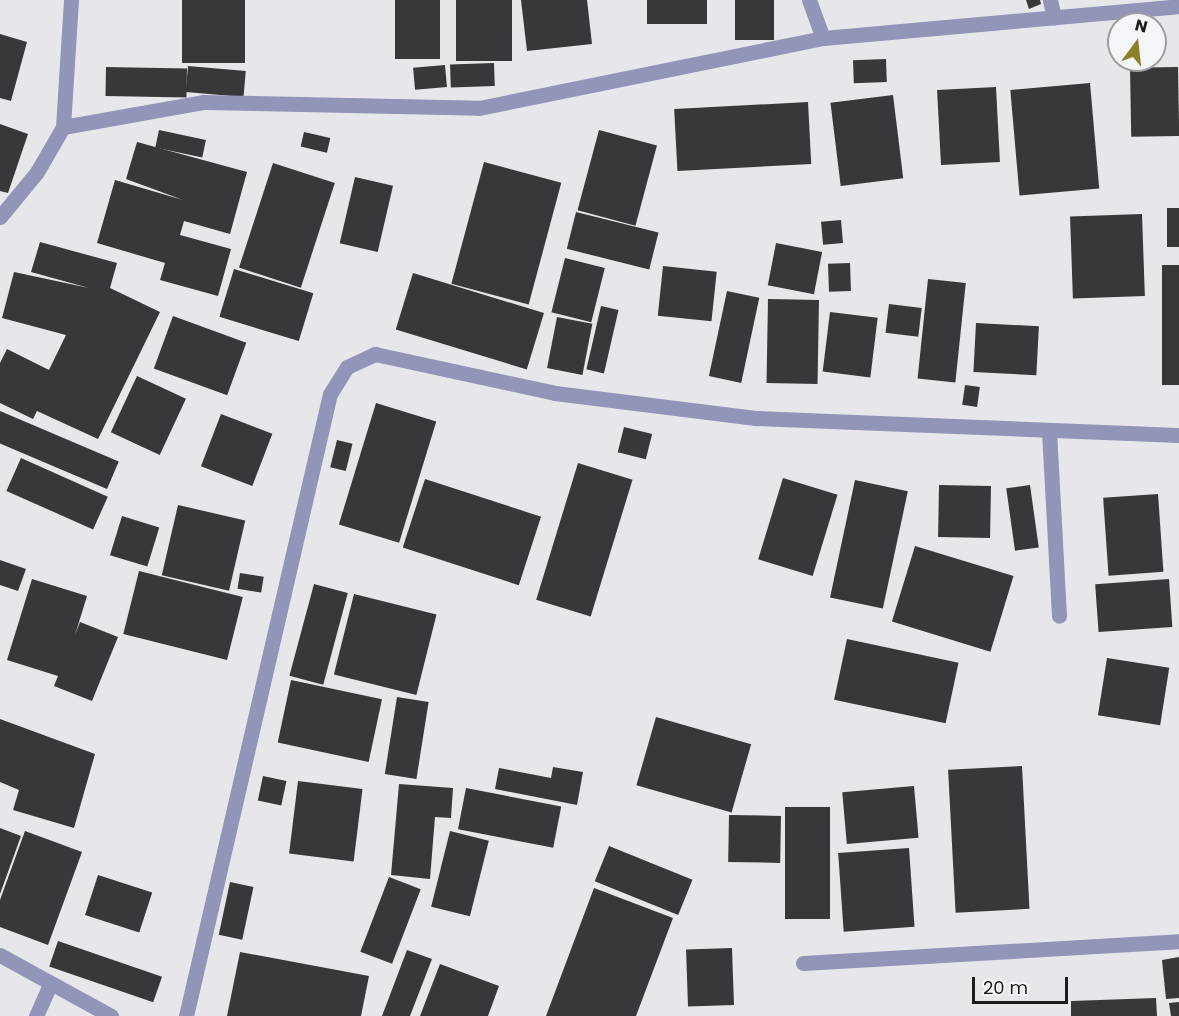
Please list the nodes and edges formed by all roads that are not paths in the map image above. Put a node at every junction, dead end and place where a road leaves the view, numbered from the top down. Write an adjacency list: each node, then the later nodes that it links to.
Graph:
1 (70, 0): 7 (street)
2 (809, 0): 6 (street)
3 (1050, 0): 5 (street)
4 (1179, 6): 5 (street)
5 (1054, 18): 6 (street)
6 (823, 38): 7 (street)
7 (63, 127): 8 (street)
8 (0, 218)
9 (1049, 432): 10 (street); 11 (street); 18 (street)
10 (1179, 435)
11 (1059, 616)
12 (1179, 941): 14 (street)
13 (0, 955): 15 (street)
14 (803, 963)
15 (50, 985): 16 (street); 17 (street)
16 (36, 1016)
17 (111, 1016)
18 (186, 1016)

